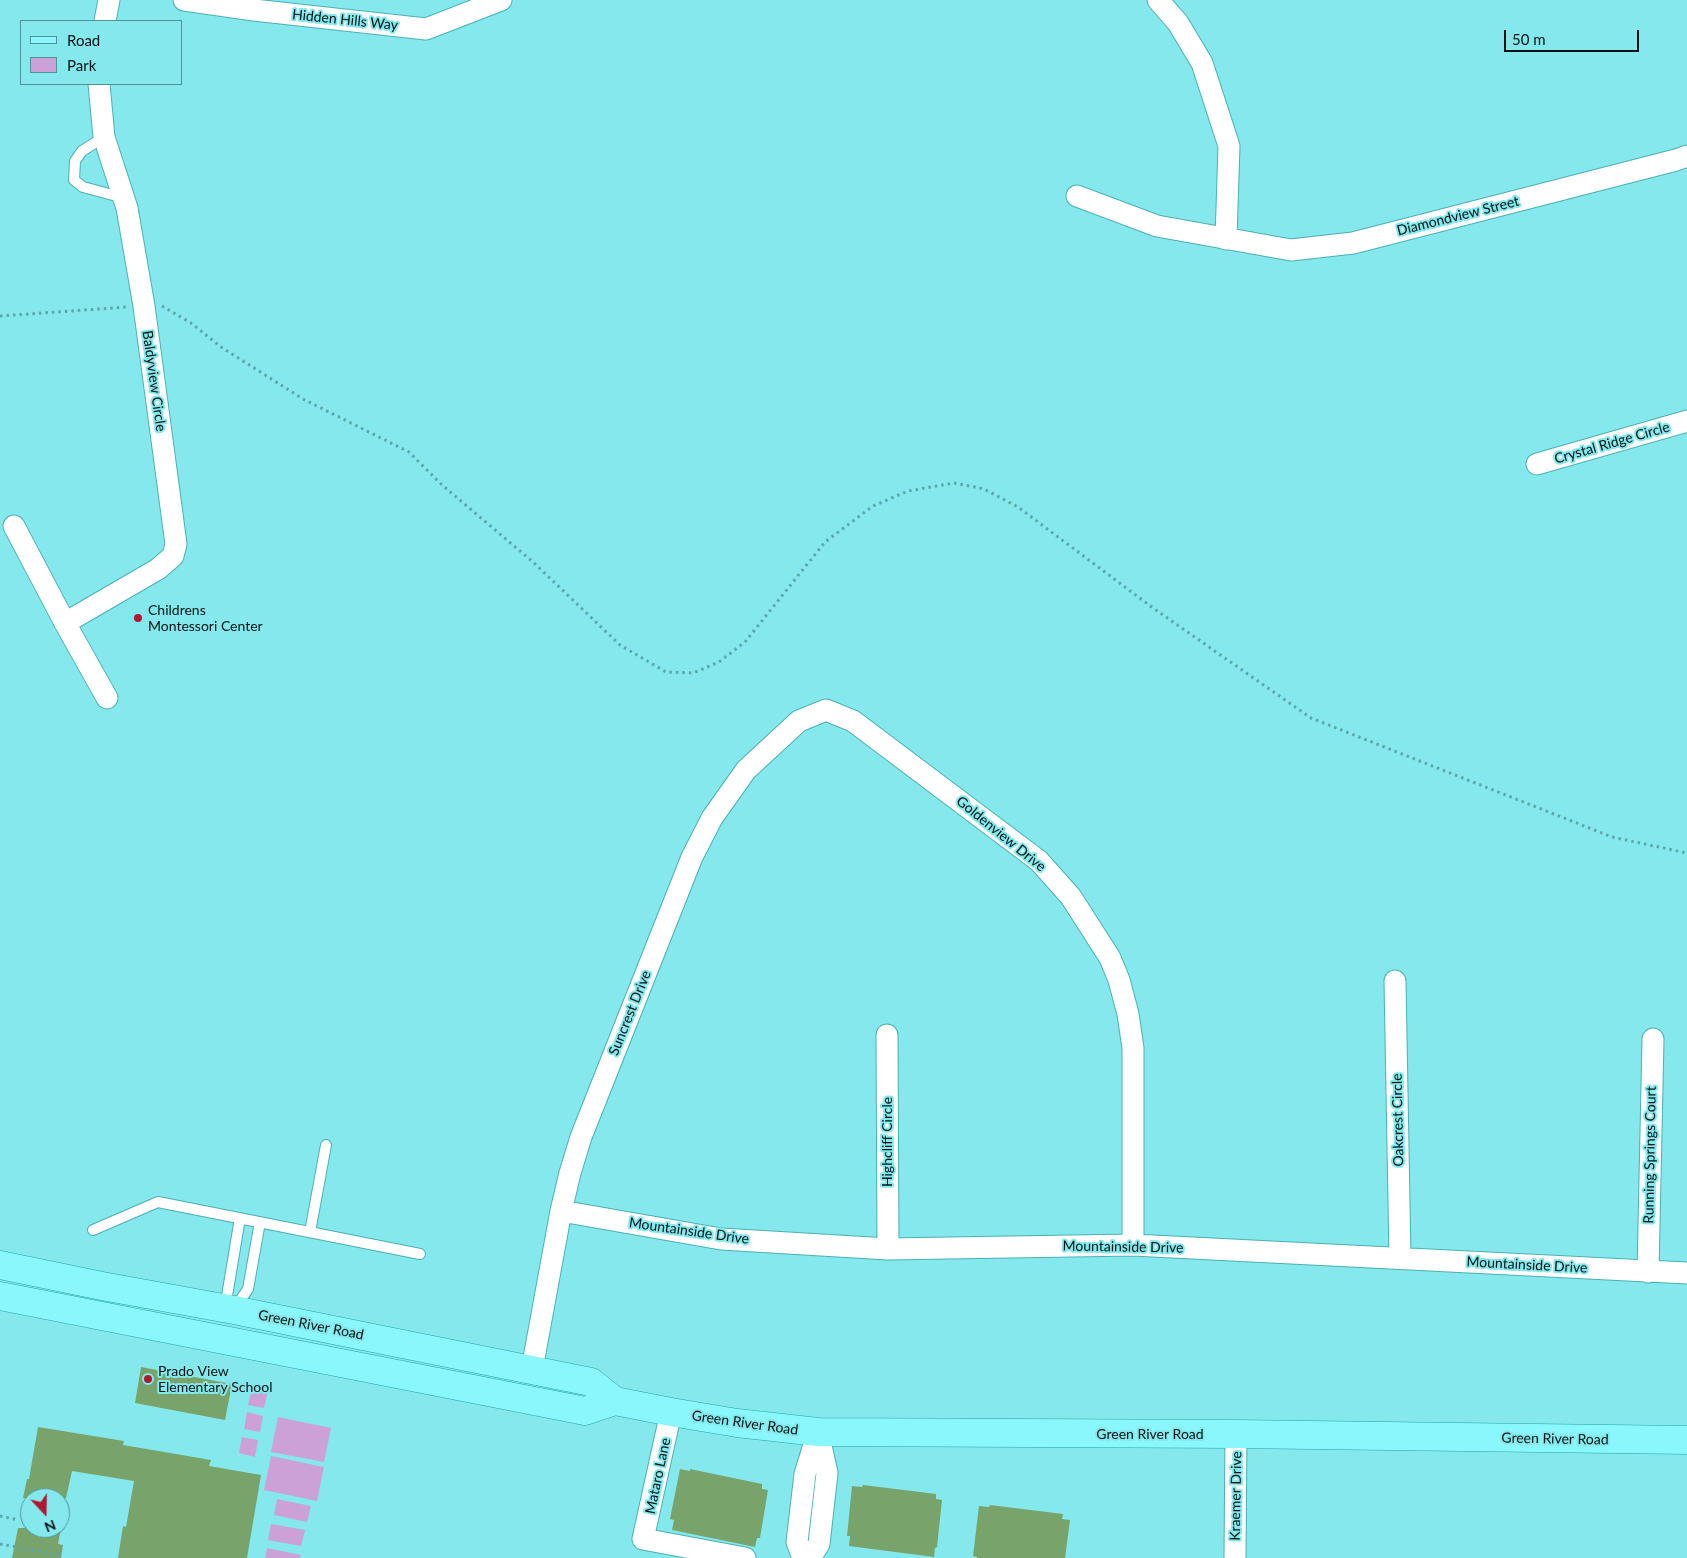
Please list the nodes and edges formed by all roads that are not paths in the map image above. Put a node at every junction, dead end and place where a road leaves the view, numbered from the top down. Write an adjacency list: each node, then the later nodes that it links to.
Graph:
1 (109, 0): 6 (street)
2 (184, 0): 5 (street, Hidden Hills Way)
3 (501, 0): 5 (street, Hidden Hills Way)
4 (1158, 0): 12 (street)
5 (254, 5)
6 (105, 20)
7 (99, 85): 8 (street, Baldyview Circle)
8 (104, 136): 11 (street, Baldyview Circle); 11 (lane)
9 (1687, 156): 12 (street, Diamondview Street)
10 (1077, 196): 12 (street, Diamondview Street)
11 (124, 198): 16 (street, Baldyview Circle)
12 (1226, 238)
13 (1687, 421): 14 (street, Crystal Ridge Circle)
14 (1537, 464)
15 (14, 526): 16 (street)
16 (65, 622): 17 (street)
17 (107, 698)
18 (826, 710): 23 (street, Suncrest Drive); 28 (street, Goldenview Drive)
19 (1395, 981): 31 (street, Oakcrest Circle)
20 (887, 1035): 29 (street, Highcliff Circle)
21 (1653, 1039): 33 (street, Running Springs Court)
22 (326, 1145): 27 (lane)
23 (561, 1210): 29 (street, Mountainside Drive); 38 (street, Suncrest Drive)
24 (240, 1218): 25 (lane); 26 (lane); 36 (lane)
25 (260, 1222): 27 (lane); 36 (lane)
26 (93, 1230)
27 (310, 1232): 30 (lane)
28 (1133, 1245): 29 (street, Mountainside Drive); 31 (street, Mountainside Drive)
29 (888, 1248)
30 (420, 1254)
31 (1400, 1258): 33 (street, Mountainside Drive)
32 (0, 1265): 36 (main road, Green River Road)
33 (1648, 1272): 34 (street, Mountainside Drive)
34 (1687, 1273)
35 (0, 1296): 37 (main road, Green River Road)
36 (229, 1309): 37 (main road); 38 (main road, Green River Road)
37 (203, 1336): 39 (main road, Green River Road)
38 (532, 1369): 39 (main road); 40 (main road, Green River Road)
39 (479, 1391): 40 (main road, Green River Road)
40 (615, 1401): 41 (main road, Green River Road)
41 (672, 1412): 42 (main road, Green River Road); 45 (street, Mataro Lane)
42 (818, 1432): 43 (main road, Green River Road); 46 (street); 47 (street)
43 (1236, 1434): 44 (main road, Green River Road); 48 (street, Kraemer Drive)
44 (1687, 1440)
45 (731, 1557)
46 (803, 1558)
47 (810, 1558)
48 (1235, 1558)

